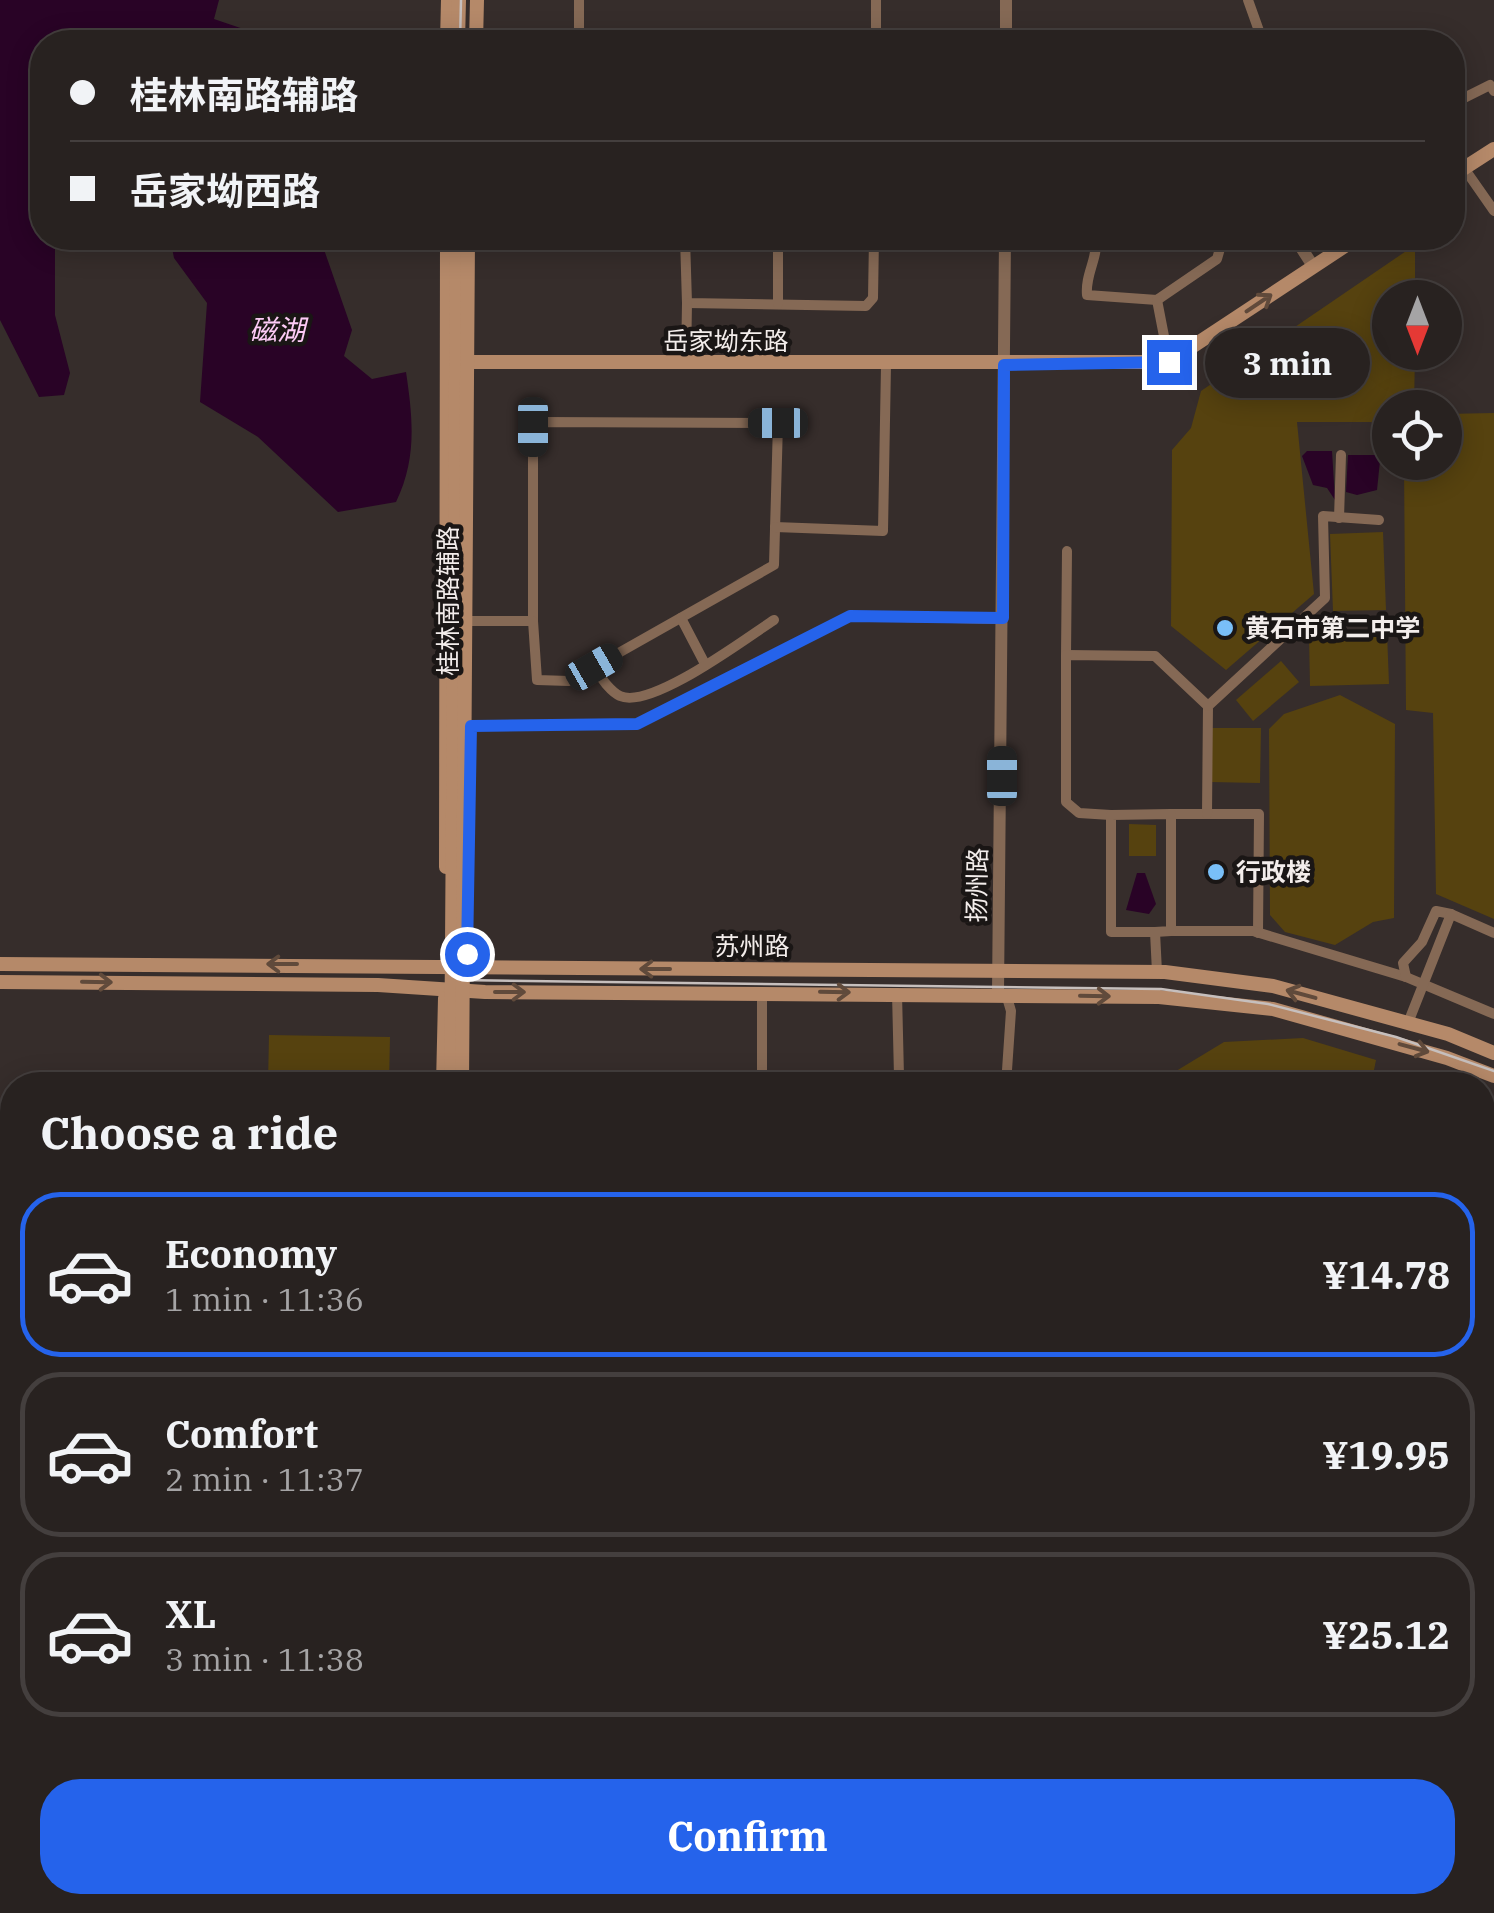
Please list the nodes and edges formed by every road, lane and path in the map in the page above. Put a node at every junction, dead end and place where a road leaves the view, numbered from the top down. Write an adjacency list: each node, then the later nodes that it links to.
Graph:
1 (448, 0): 8 (main road)
2 (458, 0): 9 (main road)
3 (473, 0): 10 (main road)
4 (579, 0): 11 (street)
5 (876, 0): 12 (street)
6 (1006, 0): 13 (street)
7 (1248, 0): 14 (street)
8 (447, 30)
9 (458, 30)
10 (473, 30)
11 (579, 30)
12 (876, 30)
13 (1006, 30)
14 (1259, 30)
15 (1493, 86): 16 (street)
16 (1465, 98)
17 (1494, 148): 18 (main road)
18 (1465, 167)
19 (1465, 180): 20 (street)
20 (1494, 211)
21 (448, 250): 37 (main road, 桂林南路辅路)
22 (457, 250): 83 (main road, bridge)
23 (470, 250): 38 (main road, 桂林南路辅路)
24 (470, 250): 84 (main road, bridge)
25 (686, 250): 35 (street)
26 (778, 250): 36 (street)
27 (874, 250): 36 (street)
28 (1005, 250): 42 (street, 扬州路)
29 (1097, 250): 34 (street)
30 (1220, 250): 34 (street)
31 (1303, 250): 33 (street)
32 (1338, 250): 33 (main road)
33 (1313, 266): 39 (main road, one-way to 33)
34 (1157, 300): 39 (street)
35 (687, 303): 36 (street); 40 (street)
36 (778, 304)
37 (448, 362): 38 (main road, 岳家坳东路); 67 (main road, 桂林南路辅路)
38 (470, 362): 40 (main road, 岳家坳东路); 51 (main road, 桂林南路辅路)
39 (1169, 362): 42 (main road, 岳家坳东路)
40 (686, 364): 41 (main road, 岳家坳东路)
41 (886, 364): 42 (main road, 岳家坳东路); 46 (street)
42 (1004, 365): 49 (street, 扬州路)
43 (1341, 461): 44 (street)
44 (1339, 518): 45 (street); 56 (street)
45 (1379, 520)
46 (775, 527): 48 (street); 52 (street)
47 (1067, 552): 53 (street)
48 (681, 618): 54 (street); 55 (street)
49 (1003, 618): 57 (street); 69 (street, 扬州路)
50 (774, 620): 54 (street)
51 (471, 621): 52 (street); 57 (main road, 桂林南路辅路)
52 (533, 621): 55 (street)
53 (1066, 655): 56 (street); 58 (street)
54 (705, 664): 55 (street)
55 (594, 667)
56 (1208, 706): 60 (street)
57 (471, 726): 68 (main road, 桂林南路辅路)
58 (1111, 814): 59 (street); 62 (street)
59 (1171, 814): 60 (street); 63 (street)
60 (1207, 814): 64 (street)
61 (1451, 914): 65 (street); 71 (street); 73 (street)
62 (1155, 932): 63 (street); 70 (street)
63 (1171, 932): 64 (street)
64 (1258, 933): 71 (street)
65 (1494, 933)
66 (0, 964): 67 (main road, 苏州路, one-way to 66)
67 (445, 968): 68 (main road, 苏州路); 75 (main road, 桂林南路辅路)
68 (466, 969): 69 (main road, 苏州路, one-way to 68); 74 (main road, 桂林南路辅路)
69 (998, 970): 70 (main road, 苏州路); 78 (street, 扬州路)
70 (1157, 972): 80 (main road, 苏州路, one-way to 70)
71 (1406, 977): 73 (street)
72 (0, 982): 75 (main road, 苏州路, one-way to 75)
73 (1424, 984): 79 (street); 80 (street)
74 (466, 991): 75 (main road, 苏州路); 76 (main road, 苏州路, one-way to 76); 85 (main road, 桂林南路辅路)
75 (445, 992): 82 (main road, 桂林南路辅路)
76 (762, 992): 77 (main road, 苏州路, one-way to 77); 86 (street)
77 (897, 993): 78 (main road, 苏州路); 87 (street)
78 (1002, 994): 88 (street); 89 (main road, 苏州路, one-way to 89)
79 (1494, 1014)
80 (1408, 1023): 81 (main road, 苏州路)
81 (1494, 1053)
82 (443, 1072)
83 (451, 1072)
84 (465, 1072)
85 (465, 1072)
86 (762, 1072)
87 (899, 1072)
88 (1007, 1072)
89 (1484, 1072)

